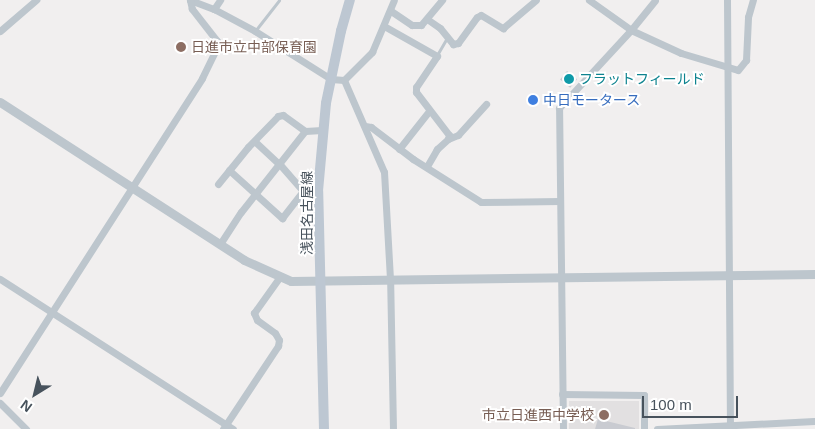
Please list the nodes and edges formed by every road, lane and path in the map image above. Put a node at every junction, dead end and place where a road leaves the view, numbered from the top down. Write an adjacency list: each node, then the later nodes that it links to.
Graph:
1 (36, 0): 18 (street)
2 (190, 0): 13 (street); 38 (street)
3 (220, 0): 13 (street)
4 (279, 0): 19 (lane)
5 (350, 0): 23 (main road, 浅田名古屋線)
6 (394, 0): 14 (street)
7 (442, 0): 15 (street)
8 (536, 0): 20 (street)
9 (589, 0): 17 (street)
10 (655, 0): 17 (street)
11 (727, 0): 22 (street)
12 (753, 0): 22 (street)
13 (214, 9): 19 (street)
14 (391, 10): 15 (street); 16 (street)
15 (427, 19): 20 (street)
16 (384, 26): 21 (street); 24 (street)
17 (631, 30): 22 (street); 40 (street)
18 (0, 31)
19 (255, 31): 23 (street)
20 (447, 38): 21 (lane)
21 (437, 56): 27 (street)
22 (728, 66): 42 (street)
23 (330, 79): 24 (street); 30 (main road, 浅田名古屋線)
24 (344, 80): 28 (street)
25 (0, 102): 38 (street)
26 (486, 104): 31 (street)
27 (429, 111): 31 (street); 33 (street)
28 (366, 126): 33 (street); 47 (street)
29 (305, 130): 30 (street); 32 (street); 34 (street)
30 (322, 130): 48 (main road, 浅田名古屋線)
31 (448, 139): 35 (street)
32 (254, 141): 34 (street); 36 (street)
33 (399, 149): 35 (street)
34 (280, 165): 39 (street); 39 (street)
35 (427, 166): 40 (street)
36 (229, 170): 37 (street); 39 (street)
37 (218, 184)
38 (133, 187): 41 (street); 49 (street)
39 (256, 194): 41 (street)
40 (560, 201): 44 (street)
41 (220, 244): 45 (street)
42 (730, 274): 43 (street); 44 (street); 54 (street)
43 (815, 274)
44 (562, 277): 47 (street); 51 (street)
45 (279, 278): 48 (street); 55 (street)
46 (0, 279): 49 (street)
47 (390, 279): 48 (street); 58 (street)
48 (321, 281): 57 (main road, 浅田名古屋線)
49 (51, 311): 50 (street); 55 (street)
50 (0, 394)
51 (562, 394): 59 (street); 60 (street)
52 (0, 403): 56 (street)
53 (814, 421): 54 (street)
54 (730, 427): 61 (street)
55 (227, 428)
56 (26, 429)
57 (324, 429)
58 (393, 429)
59 (563, 429)
60 (644, 429)
61 (657, 429)

